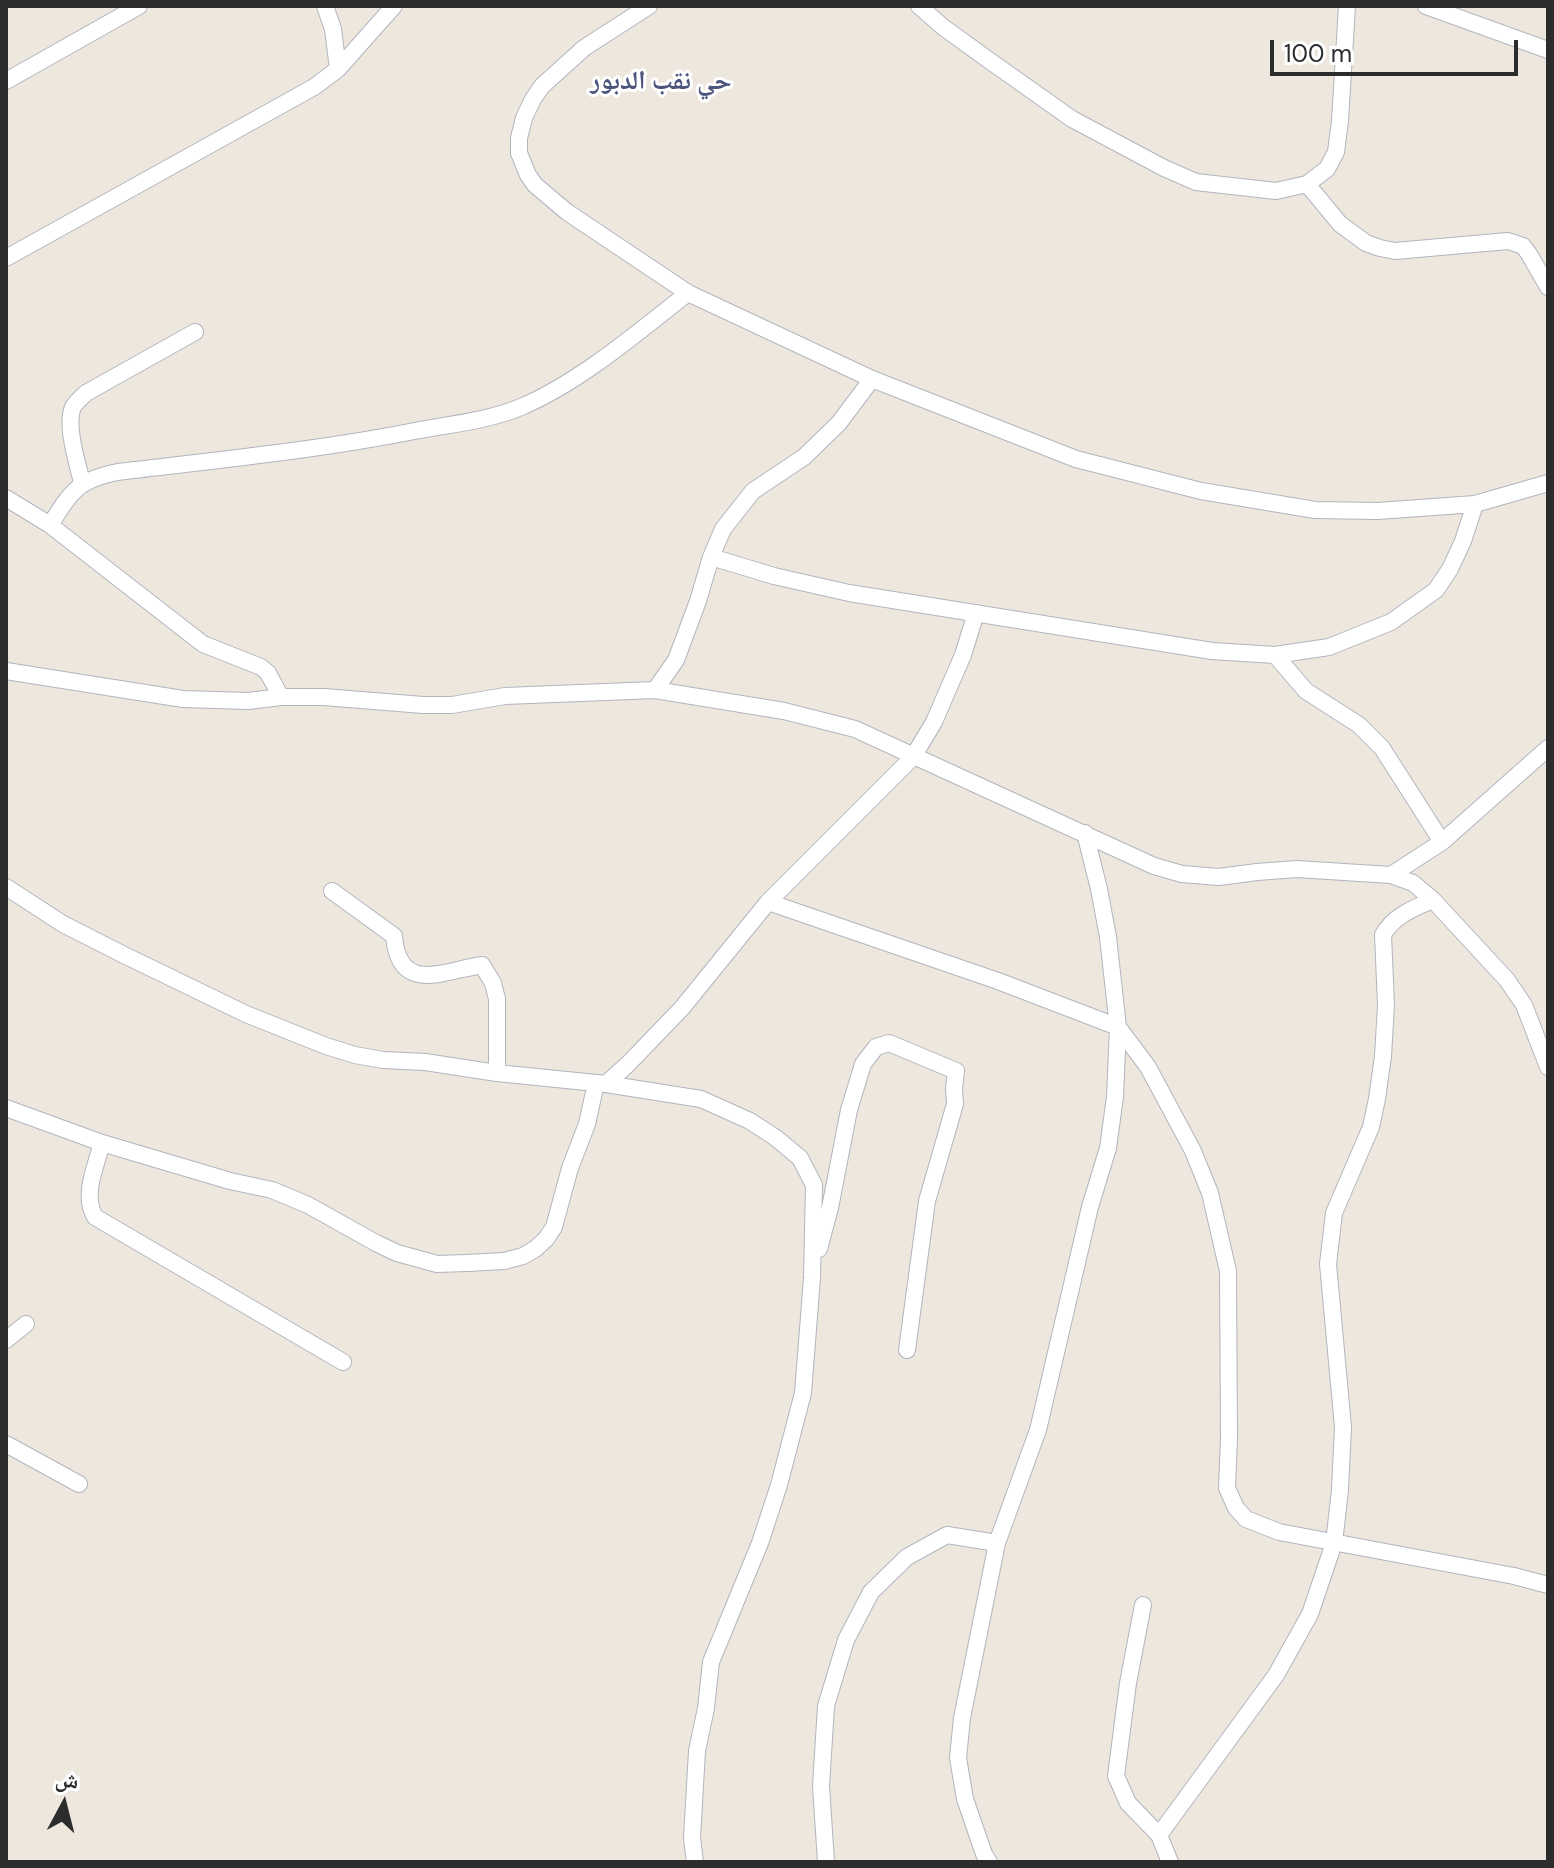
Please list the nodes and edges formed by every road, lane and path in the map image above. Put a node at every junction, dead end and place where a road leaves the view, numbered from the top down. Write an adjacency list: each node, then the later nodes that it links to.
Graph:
1 (139, 6): 11 (street)
2 (325, 6): 10 (street)
3 (394, 6): 10 (street)
4 (649, 6): 15 (street)
5 (919, 6): 12 (street)
6 (1347, 6): 12 (street)
7 (1426, 6): 8 (street)
8 (1459, 12): 9 (street)
9 (1548, 50)
10 (338, 69): 13 (street)
11 (6, 81)
12 (1307, 184): 14 (street)
13 (6, 258)
14 (1548, 287)
15 (688, 293): 17 (street); 18 (street)
16 (195, 332): 18 (street)
17 (872, 379): 21 (street); 23 (street)
18 (82, 483): 22 (street)
19 (1548, 483): 21 (street)
20 (6, 498): 22 (street)
21 (1475, 504): 25 (street)
22 (50, 525): 28 (street)
23 (711, 557): 24 (street); 27 (street)
24 (976, 613): 25 (street); 30 (street)
25 (1275, 655): 32 (street)
26 (6, 671): 28 (street)
27 (655, 690): 28 (street); 30 (street)
28 (281, 697)
29 (1548, 748): 32 (street)
30 (913, 757): 31 (street); 37 (street)
31 (1085, 833): 33 (street); 38 (street)
32 (1442, 842): 33 (street)
33 (1391, 875): 36 (street)
34 (6, 887): 40 (street)
35 (332, 891): 40 (street)
36 (1433, 900): 39 (street); 52 (street)
37 (768, 902): 38 (street); 41 (street)
38 (1118, 1027): 51 (street); 52 (street)
39 (1548, 1067)
40 (497, 1073): 41 (street)
41 (601, 1084): 43 (street); 44 (street)
42 (6, 1108): 43 (street)
43 (102, 1143): 48 (street)
44 (812, 1278): 47 (street); 56 (street)
45 (26, 1324): 46 (street)
46 (6, 1340)
47 (907, 1350)
48 (343, 1362)
49 (6, 1444): 50 (street)
50 (79, 1484)
51 (997, 1543): 57 (street); 58 (street)
52 (1334, 1543): 53 (street); 55 (street)
53 (1548, 1585)
54 (1143, 1605): 55 (street)
55 (1159, 1835): 59 (street)
56 (695, 1862)
57 (826, 1862)
58 (989, 1862)
59 (1170, 1862)

